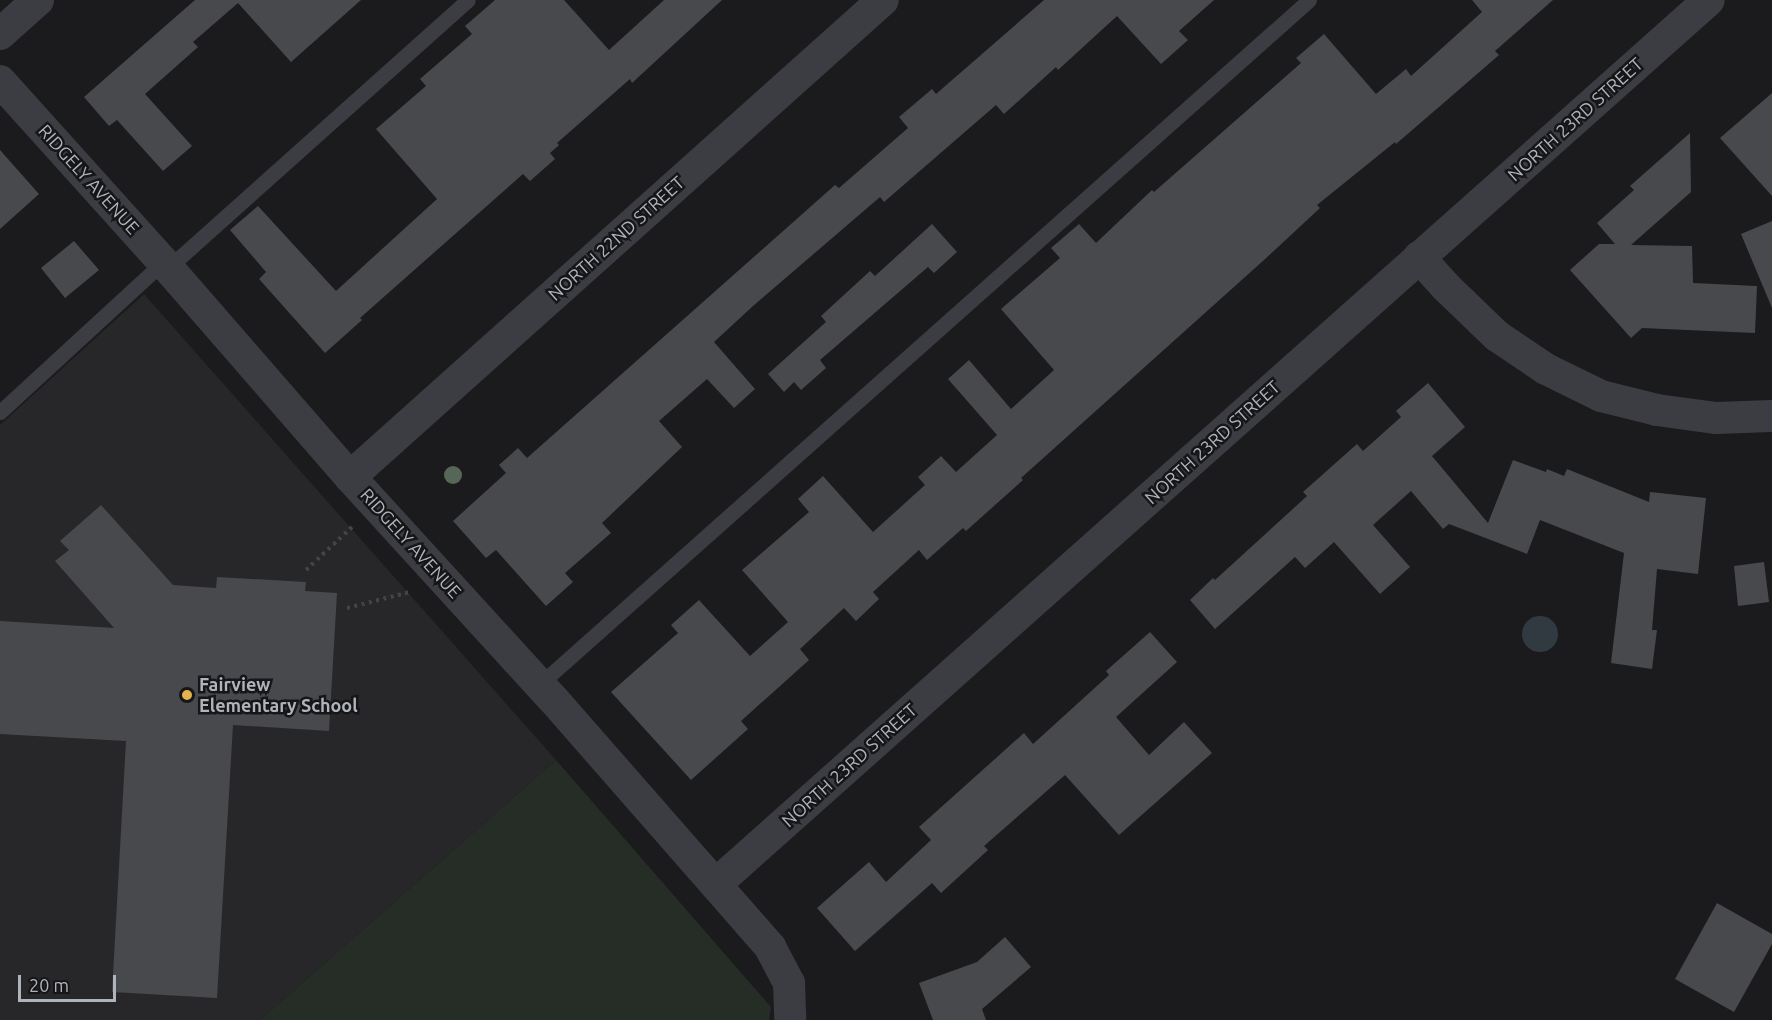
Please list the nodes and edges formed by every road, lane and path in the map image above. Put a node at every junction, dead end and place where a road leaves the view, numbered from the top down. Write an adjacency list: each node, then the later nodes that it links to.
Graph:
1 (38, 0): 6 (street)
2 (468, 0): 9 (lane)
3 (883, 0): 12 (street, NORTH 22ND STREET)
4 (1309, 0): 17 (lane)
5 (1709, 0): 8 (street, NORTH 23RD STREET)
6 (0, 34)
7 (0, 81): 9 (street, RIDGELY AVENUE)
8 (1419, 257): 11 (street); 18 (street, NORTH 23RD STREET)
9 (166, 265): 10 (lane); 12 (street, RIDGELY AVENUE)
10 (0, 412)
11 (1772, 416)
12 (350, 477): 17 (street, RIDGELY AVENUE)
13 (353, 527): 14 (path)
14 (306, 570)
15 (410, 592): 16 (path)
16 (347, 608)
17 (540, 684): 18 (street, RIDGELY AVENUE)
18 (716, 884): 19 (street, RIDGELY AVENUE)
19 (790, 1020)

